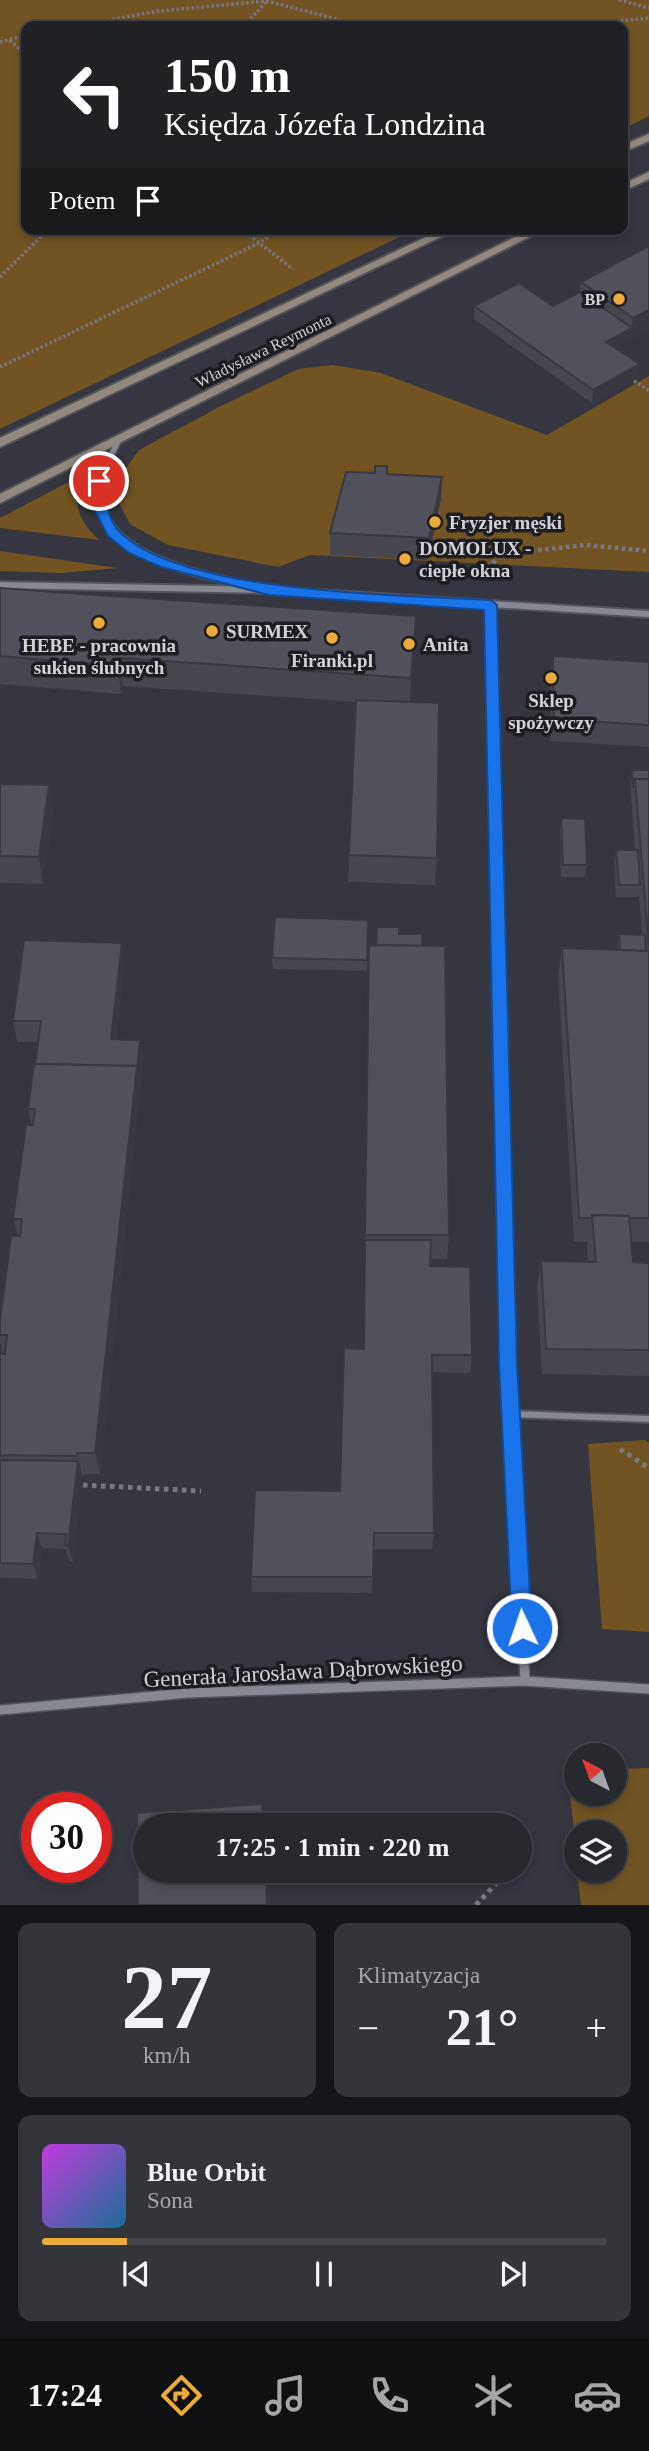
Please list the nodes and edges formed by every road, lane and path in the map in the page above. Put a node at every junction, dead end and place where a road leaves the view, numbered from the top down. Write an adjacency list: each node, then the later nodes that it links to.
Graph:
1 (619, 0): 3 (path)
2 (267, 1): 5 (path); 6 (path); 7 (path)
3 (649, 8)
4 (649, 18): 8 (path)
5 (103, 21)
6 (249, 21)
7 (344, 21)
8 (618, 21)
9 (21, 37): 10 (path)
10 (9, 40): 11 (path); 12 (path)
11 (0, 42)
12 (21, 50)
13 (649, 137): 14 (main road)
14 (628, 147)
15 (649, 175): 16 (main road)
16 (628, 186)
17 (43, 235): 24 (path)
18 (249, 235): 22 (path)
19 (272, 235): 22 (path)
20 (439, 235): 29 (main road, Władysława Reymonta)
21 (528, 235): 28 (main road, Władysława Reymonta)
22 (259, 243): 23 (path); 25 (path)
23 (302, 276)
24 (0, 277)
25 (0, 367)
26 (620, 372): 27 (path)
27 (649, 391)
28 (120, 438): 30 (main road, Władysława Reymonta); 34 (street)
29 (0, 443)
30 (0, 499)
31 (649, 551): 32 (path)
32 (472, 580)
33 (0, 585): 34 (street)
34 (269, 590): 35 (street)
35 (491, 605): 36 (street); 37 (street)
36 (649, 614)
37 (511, 1414): 38 (lane); 41 (street)
38 (649, 1419)
39 (83, 1485): 40 (path)
40 (201, 1491)
41 (525, 1681): 42 (street, Generała Jarosława Dąbrowskiego); 43 (street, Generała Jarosława Dąbrowskiego)
42 (649, 1689)
43 (0, 1710)
44 (497, 1883): 45 (path)
45 (476, 1905)

